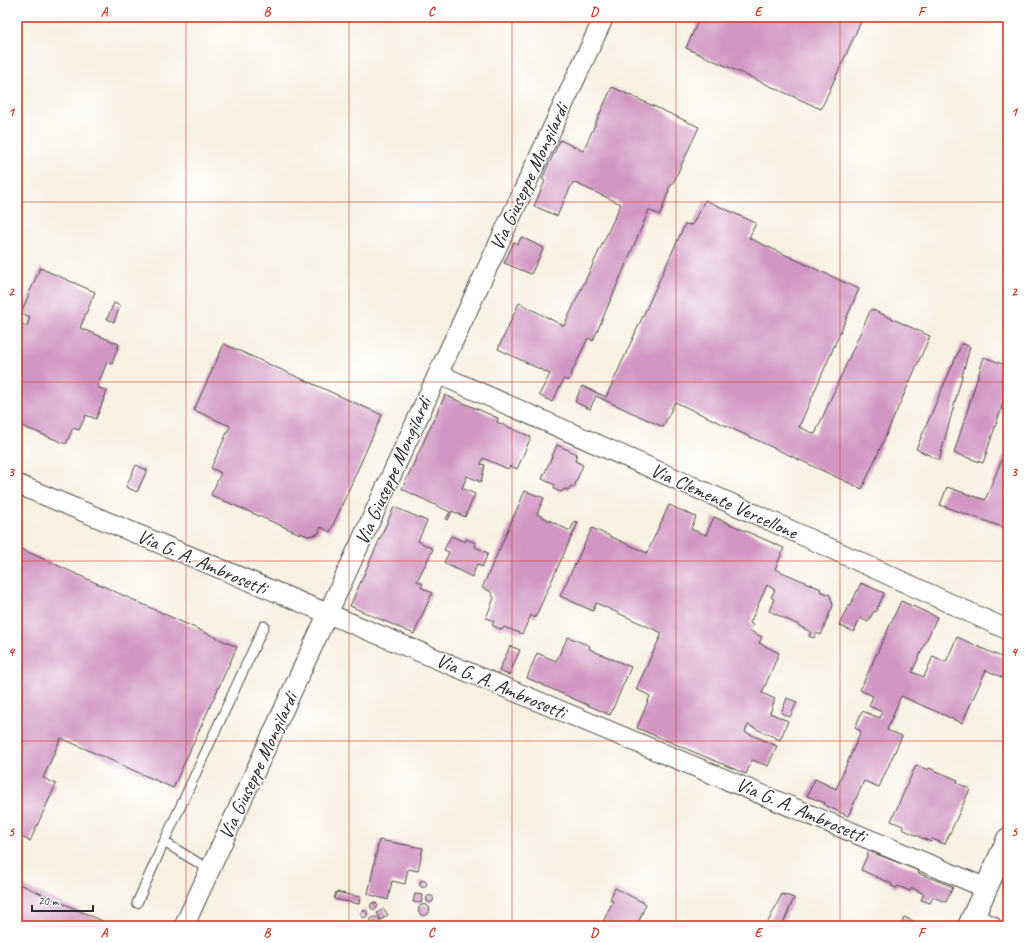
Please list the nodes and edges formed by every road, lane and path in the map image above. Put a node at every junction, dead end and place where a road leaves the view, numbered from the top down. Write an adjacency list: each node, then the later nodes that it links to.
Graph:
1 (604, 17): 2 (street, Via Giuseppe Mongilardi)
2 (438, 374): 4 (street, Via Giuseppe Mongilardi); 6 (street, Via Clemente Vercellone)
3 (17, 484): 4 (street, Via G. A. Ambrosetti)
4 (328, 614): 9 (street, Via Giuseppe Mongilardi); 10 (street, Via G. A. Ambrosetti)
5 (264, 626): 8 (lane)
6 (1008, 630)
7 (1008, 839): 10 (street)
8 (164, 842): 9 (lane); 11 (lane)
9 (210, 870): 13 (street, Via Giuseppe Mongilardi)
10 (986, 888): 12 (street)
11 (137, 903)
12 (978, 923)
13 (184, 926)

